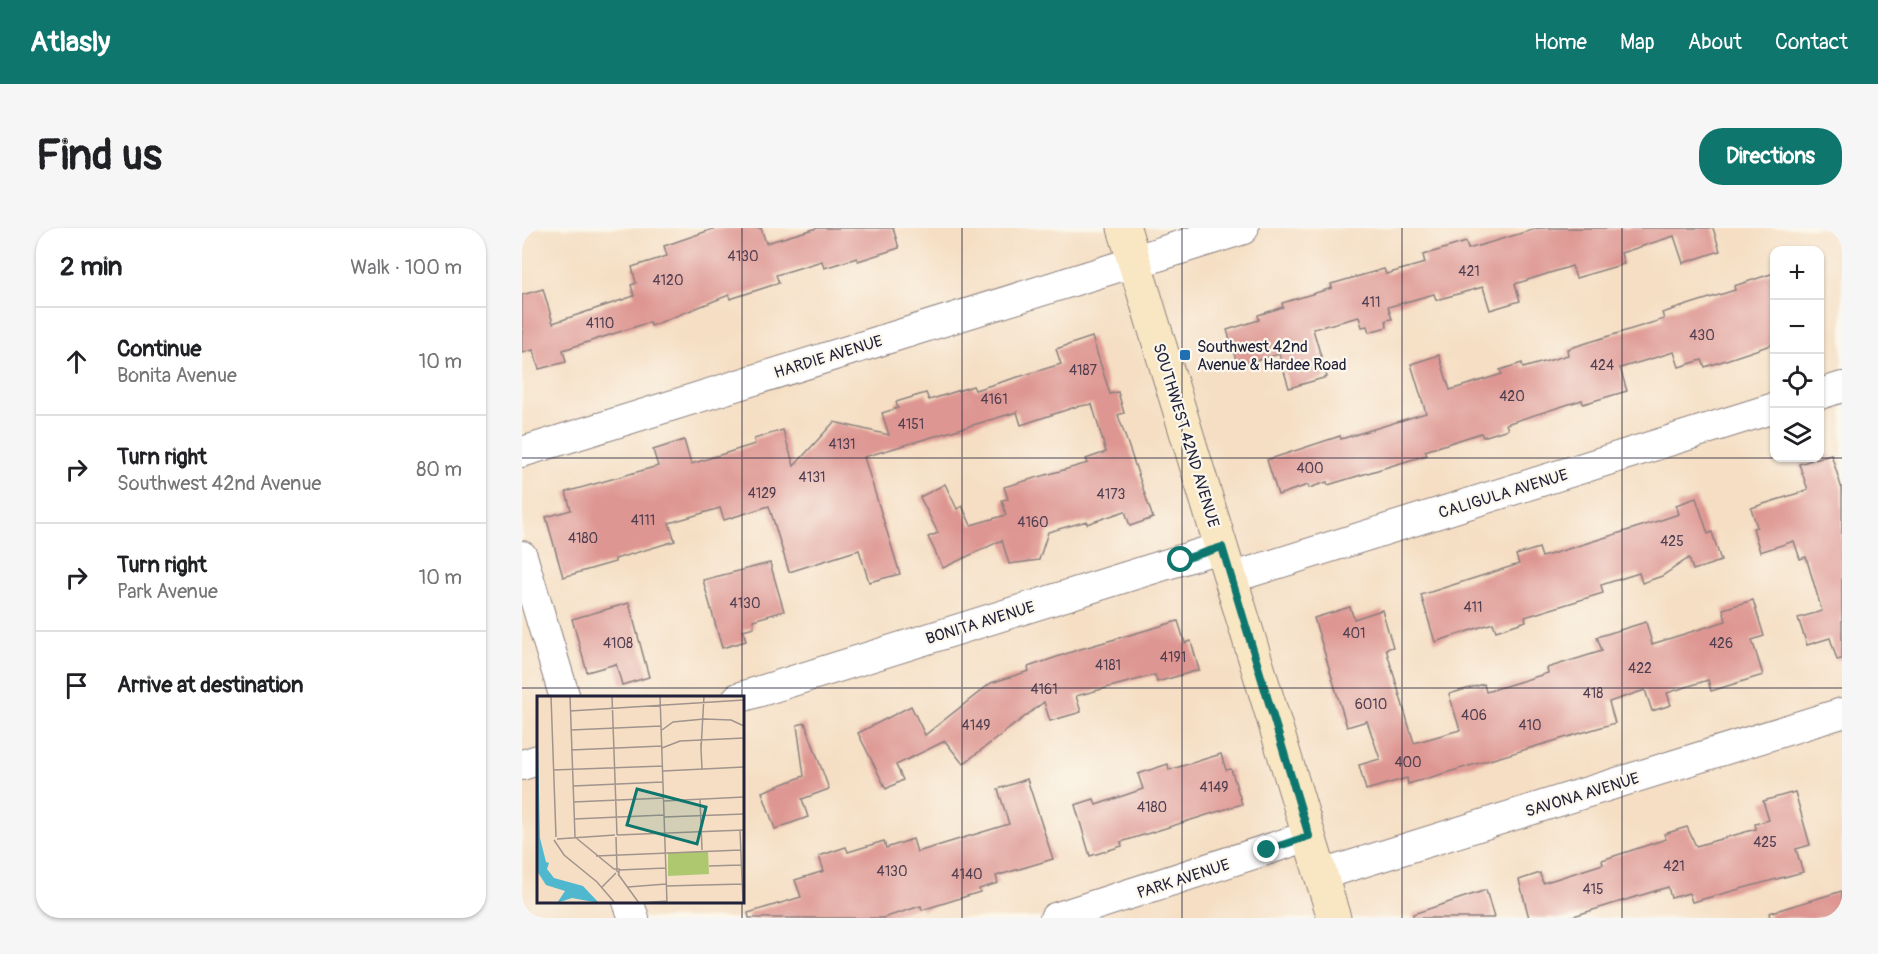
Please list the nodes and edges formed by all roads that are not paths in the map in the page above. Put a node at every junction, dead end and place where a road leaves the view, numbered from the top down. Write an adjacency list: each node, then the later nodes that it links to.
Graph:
1 (1124, 228): 3 (main road, SOUTHWEST 42ND AVENUE)
2 (1242, 228): 3 (street)
3 (1134, 262): 7 (street, HARDIE AVENUE); 9 (main road, SOUTHWEST 42ND AVENUE)
4 (1842, 387): 5 (street)
5 (1824, 393)
6 (1770, 409): 9 (street, CALIGULA AVENUE)
7 (522, 452)
8 (522, 556): 10 (street)
9 (1226, 563): 11 (street, BONITA AVENUE); 15 (main road, SOUTHWEST 42ND AVENUE)
10 (564, 696)
11 (744, 696)
12 (1842, 713): 16 (street, SAVONA AVENUE)
13 (537, 760): 14 (street)
14 (522, 765)
15 (1309, 836): 16 (main road, SOUTHWEST 42ND AVENUE); 19 (street, PARK AVENUE)
16 (1322, 876): 20 (main road, SOUTHWEST 42ND AVENUE)
17 (628, 903): 18 (street)
18 (634, 918)
19 (1055, 918)
20 (1334, 918)

